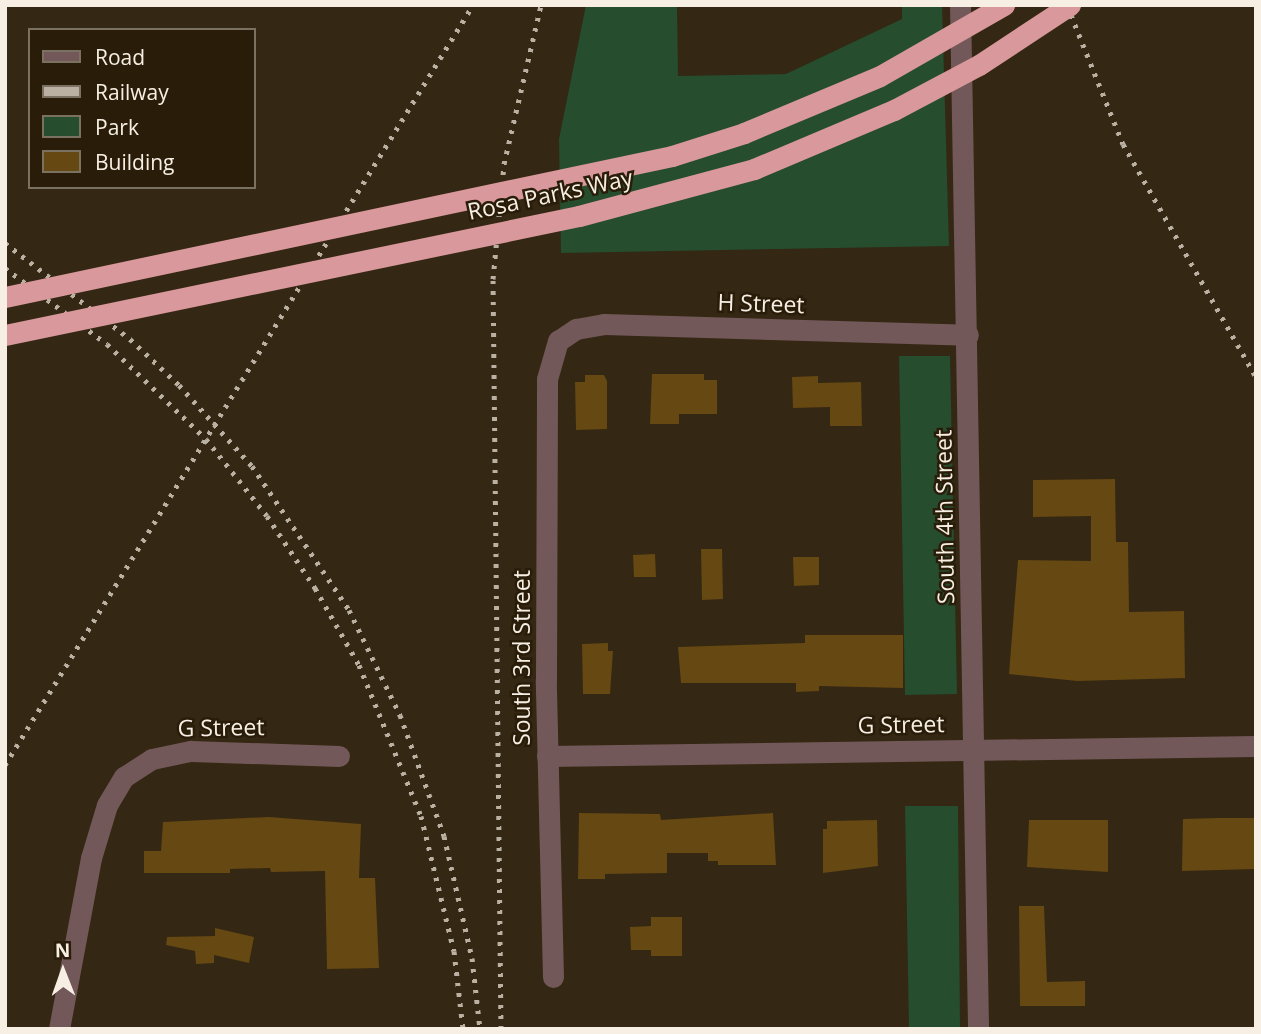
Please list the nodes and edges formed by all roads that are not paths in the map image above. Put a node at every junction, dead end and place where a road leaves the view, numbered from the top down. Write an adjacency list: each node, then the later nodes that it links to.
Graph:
1 (960, 5): 6 (street, South 4th Street)
2 (1004, 5): 4 (highway, Rosa Parks Way, bridge)
3 (1070, 5): 5 (highway, Rosa Parks Way, bridge)
4 (5, 297)
5 (5, 335)
6 (968, 335): 7 (street, H Street); 9 (street, South 4th Street)
7 (558, 341): 11 (street, South 3rd Street)
8 (1256, 746): 9 (street, G Street)
9 (974, 750): 11 (street, G Street); 14 (street, South 4th Street)
10 (339, 756): 13 (street, G Street)
11 (547, 756): 12 (street, South 3rd Street)
12 (553, 977)
13 (59, 1029)
14 (978, 1029)

